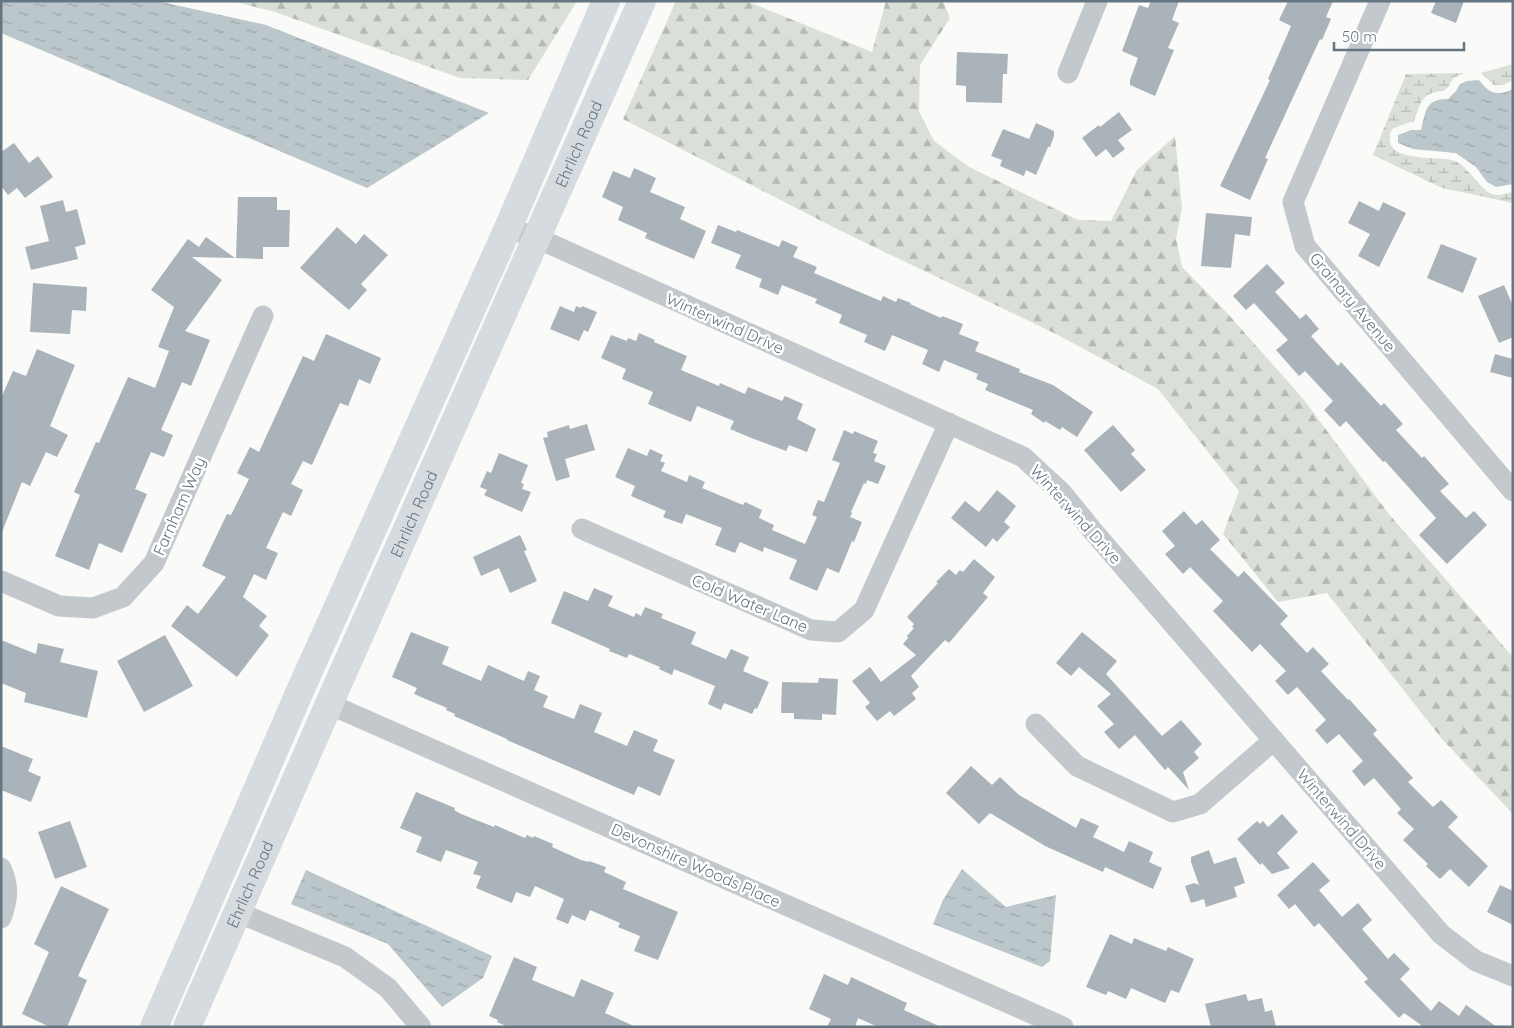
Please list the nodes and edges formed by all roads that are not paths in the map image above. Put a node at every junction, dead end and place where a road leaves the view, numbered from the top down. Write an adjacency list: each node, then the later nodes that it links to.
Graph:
1 (606, 1): 6 (main road, Ehrlich Road)
2 (642, 1): 7 (main road, Ehrlich Road)
3 (1097, 1): 5 (street)
4 (1380, 1): 10 (street, Grainary Avenue)
5 (1068, 73)
6 (508, 228): 7 (street, Winterwind Drive); 16 (main road, Ehrlich Road)
7 (537, 238): 9 (street, Winterwind Drive); 13 (main road, Ehrlich Road)
8 (262, 316): 12 (street, Farnham Way)
9 (949, 423): 11 (street, Cold Water Lane); 15 (street, Winterwind Drive)
10 (1513, 491)
11 (582, 529)
12 (1, 582)
13 (328, 704): 18 (main road, Ehrlich Road); 24 (street, Devonshire Woods Place)
14 (1036, 724): 15 (street)
15 (1274, 740): 20 (street, Winterwind Drive)
16 (249, 806): 21 (main road); 22 (main road, Ehrlich Road)
17 (1, 868): 19 (street)
18 (237, 912): 21 (main road, Ehrlich Road); 23 (street)
19 (1, 918)
20 (1513, 976)
21 (191, 1016)
22 (154, 1027)
23 (421, 1027)
24 (1063, 1027)

